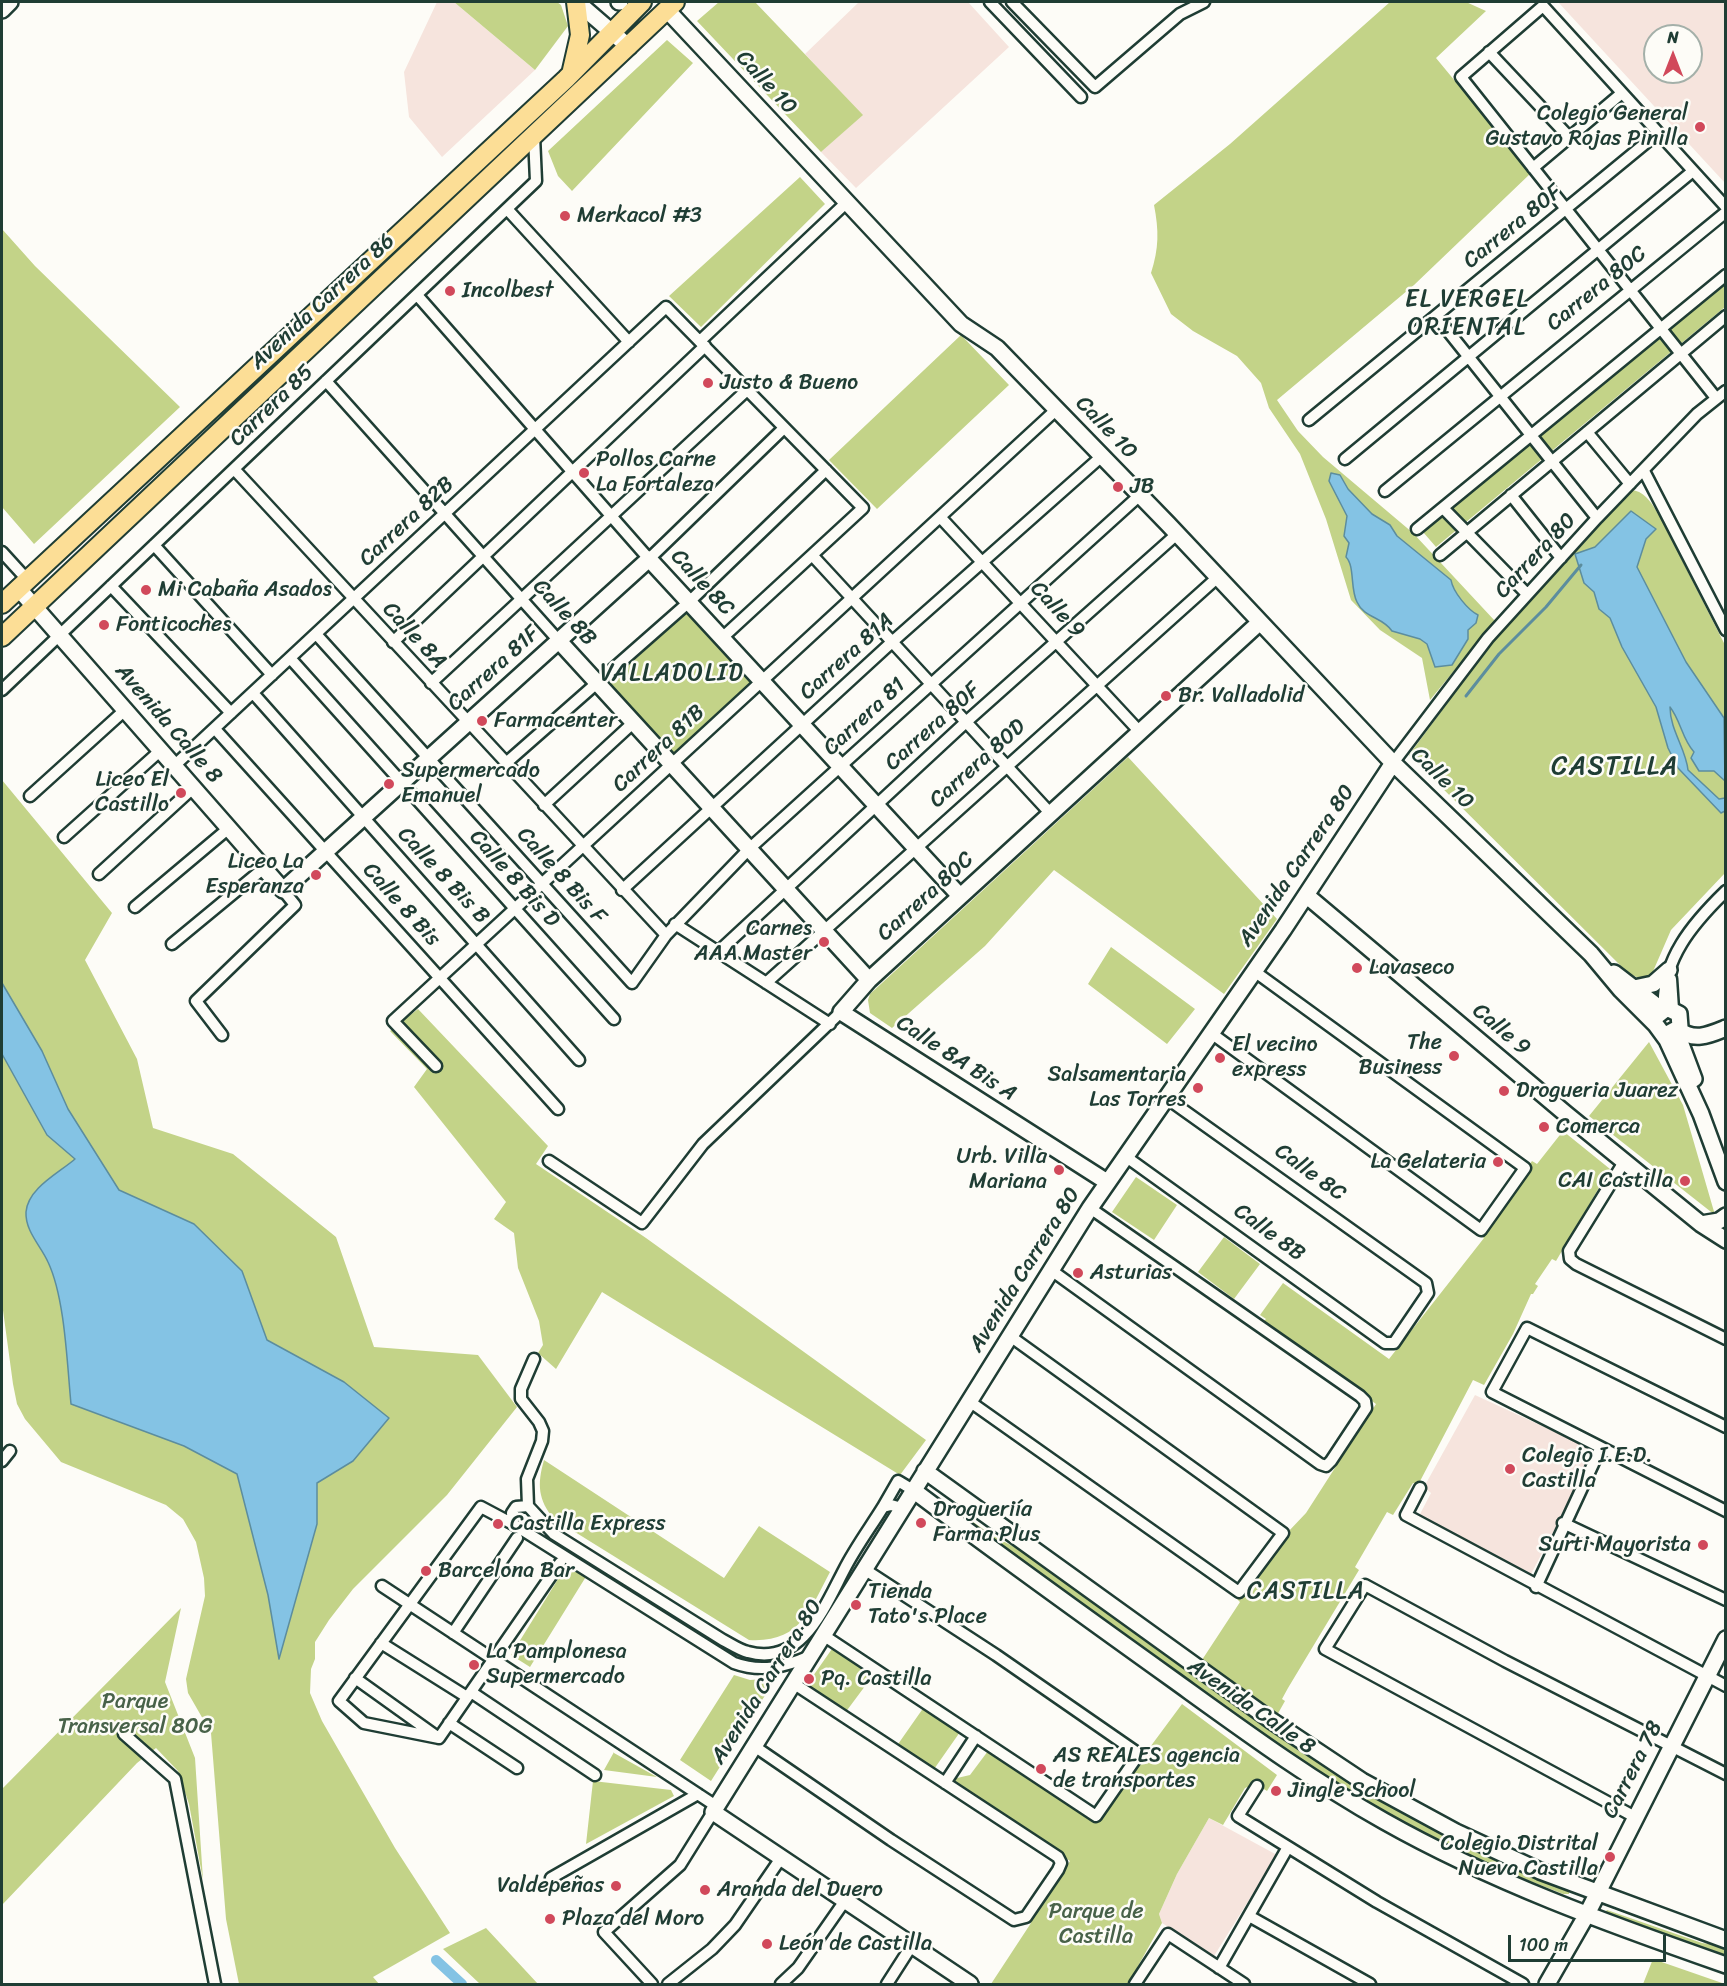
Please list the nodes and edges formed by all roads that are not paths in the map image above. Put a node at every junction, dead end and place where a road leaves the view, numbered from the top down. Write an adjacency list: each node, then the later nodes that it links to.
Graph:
1 (10, 2): 8 (street)
2 (577, 2): 9 (street); 12 (main road)
3 (642, 2): 9 (main road, Avenida Carrera 86)
4 (990, 2): 14 (street)
5 (1012, 2): 6 (street)
6 (1204, 2)
7 (671, 6): 10 (main road, Avenida Carrera 86); 20 (street, Calle 10)
8 (2, 10)
9 (612, 32): 10 (street); 12 (main road, Avenida Carrera 86)
10 (628, 47): 16 (main road, Avenida Carrera 86)
11 (1490, 52): 13 (street); 17 (street); 18 (street)
12 (571, 74): 74 (main road, Avenida Carrera 86)
13 (1622, 93): 15 (street); 17 (street)
14 (1080, 97)
15 (1658, 133): 19 (street); 23 (street, Carrera 80F)
16 (534, 136): 22 (street, Carrera 85); 84 (main road, Avenida Carrera 86)
17 (1569, 137): 18 (street)
18 (1533, 168): 23 (street)
19 (1693, 171): 21 (street); 25 (street)
20 (847, 202): 33 (street); 40 (street, Calle 10)
21 (1725, 207)
22 (507, 209): 28 (street, Carrera 85); 32 (street)
23 (1566, 209): 25 (street); 29 (street, Carrera 80F)
24 (1725, 212): 27 (street, Carrera 80C)
25 (1598, 249): 27 (street); 35 (street)
26 (1725, 275): 31 (street)
27 (1630, 290): 31 (street); 39 (street, Carrera 80C)
28 (417, 295): 36 (street, Carrera 85); 42 (street, Calle 8C)
29 (1436, 316): 35 (street); 41 (street, Carrera 80F)
30 (1725, 316): 34 (street)
31 (1661, 328): 34 (street); 45 (street)
32 (629, 342): 33 (street, Carrera 82B); 42 (street, Carrera 82B)
33 (702, 344): 37 (street); 52 (street)
34 (1681, 353): 38 (street); 44 (street)
35 (1468, 357): 39 (street); 47 (street)
36 (326, 381): 49 (street, Carrera 85); 58 (street, Calle 8B)
37 (747, 390): 43 (street); 59 (street)
38 (1721, 395): 51 (street, Carrera 80)
39 (1500, 397): 45 (street); 54 (street, Carrera 80C)
40 (1057, 409): 46 (street, Calle 10); 60 (street, Carrera 81B)
41 (1309, 420)
42 (536, 428): 52 (street, Calle 8C); 58 (street, Carrera 82B)
43 (784, 428): 50 (street); 71 (street, Carrera 81F)
44 (1587, 432): 48 (street); 53 (street)
45 (1531, 435): 48 (street); 57 (street)
46 (1102, 456): 55 (street, Calle 10); 72 (street, Carrera 81A)
47 (1346, 459)
48 (1552, 461): 56 (street); 61 (street)
49 (234, 469): 65 (street, Carrera 85); 79 (street, Calle 8A)
50 (825, 470): 67 (street); 81 (street)
51 (1644, 471): 53 (street, Carrera 80); 86 (street)
52 (572, 472): 59 (street, Calle 8C); 69 (street)
53 (1630, 484): 61 (street, Carrera 80)
54 (1385, 491)
55 (1140, 495): 64 (street, Calle 10); 82 (street, Carrera 81)
56 (1511, 495): 63 (street); 70 (street)
57 (1443, 508): 62 (street); 63 (street)
58 (444, 515): 69 (street, Calle 8B); 79 (street, Carrera 82B)
59 (610, 517): 71 (street, Calle 8C); 80 (street)
60 (941, 518): 72 (street, Calle 9); 78 (street, Carrera 81B)
61 (1597, 518): 70 (street, Carrera 80)
62 (1417, 530)
63 (1467, 532): 68 (street); 76 (street)
64 (1178, 534): 73 (street, Calle 10); 94 (street, Carrera 80F)
65 (154, 545): 75 (street, Carrera 85); 96 (street)
66 (2, 552): 74 (street)
67 (812, 555): 78 (street); 90 (street)
68 (1440, 555)
69 (482, 557): 80 (street, Calle 8B); 92 (street)
70 (1561, 558): 76 (street, Carrera 80)
71 (649, 559): 81 (street, Calle 8C); 91 (street, Carrera 81F)
72 (982, 562): 82 (street, Calle 9); 93 (street, Carrera 81A)
73 (1218, 577): 85 (street, Calle 10); 101 (street, Carrera 80D)
74 (25, 583): 83 (main road, Avenida Carrera 86); 84 (street, Avenida Calle 8)
75 (111, 586): 88 (street, Carrera 85); 105 (street)
76 (1527, 594): 115 (street, Carrera 80)
77 (2, 597): 83 (street)
78 (852, 598): 93 (street); 97 (street, Carrera 81B)
79 (354, 599): 87 (street, Carrera 82B); 92 (street, Calle 8A)
80 (521, 600): 91 (street, Calle 8B); 99 (street)
81 (689, 602): 90 (street, Calle 8C); 98 (street)
82 (1020, 603): 94 (street, Calle 9); 100 (street, Carrera 81)
83 (2, 604)
84 (34, 607): 88 (street, Avenida Calle 8); 89 (main road, Avenida Carrera 86)
85 (1260, 622): 111 (street, Carrera 80C); 115 (street, Calle 10)
86 (1725, 630)
87 (316, 634): 95 (street, Carrera 82B); 113 (street, Calle 8 Bis F)
88 (59, 635): 102 (street, Carrera 85); 104 (street, Avenida Calle 8)
89 (2, 637)
90 (722, 638): 97 (street, Calle 8C)
91 (559, 640): 98 (street, Calle 8B); 108 (street, Carrera 81F)
92 (393, 642): 99 (street, Calle 8A)
93 (892, 642): 100 (street); 109 (street, Carrera 81A)
94 (1056, 642): 101 (street, Calle 9); 107 (street, Carrera 80F)
95 (290, 658): 96 (street, Carrera 82B); 120 (street, Calle 8 Bis D)
96 (272, 675): 103 (street, Carrera 82B)
97 (762, 681): 109 (street, Calle 8C); 116 (street, Carrera 81B)
98 (596, 682): 106 (street, Calle 8B); 114 (street)
99 (431, 683): 108 (street, Calle 8A)
100 (930, 683): 107 (street); 119 (street, Carrera 81)
101 (1096, 685): 111 (street, Calle 9); 117 (street, Carrera 80D)
102 (2, 690)
103 (253, 693): 105 (street, Carrera 82B); 127 (street, Calle 8 Bis B)
104 (125, 710): 112 (street, Avenida Calle 8); 122 (street)
105 (231, 713): 110 (street, Carrera 82B)
106 (634, 722): 116 (street, Calle 8B); 123 (street)
107 (966, 722): 117 (street); 124 (street, Carrera 80F)
108 (468, 723): 113 (street, Carrera 81F); 114 (street, Calle 8A)
109 (802, 725): 119 (street, Calle 8C); 125 (street, Carrera 81A)
110 (214, 729): 118 (street, Carrera 82B); 133 (street, Calle 8 Bis)
111 (1140, 732): 126 (street, Carrera 80C)
112 (160, 750): 118 (street, Avenida Calle 8); 129 (street)
113 (428, 759): 120 (street, Carrera 81F); 136 (street, Calle 8 Bis F)
114 (506, 763): 123 (street, Calle 8A)
115 (1393, 763): 141 (street, Avenida Carrera 80); 151 (street, Calle 10)
116 (672, 764): 125 (street, Calle 8B); 130 (street, Carrera 81B)
117 (1006, 765): 126 (street); 131 (street, Carrera 80D)
118 (174, 766): 121 (street, Avenida Calle 8)
119 (840, 766): 124 (street, Calle 8C); 132 (street, Carrera 81)
120 (402, 782): 127 (street, Carrera 81F); 144 (street, Calle 8 Bis D)
121 (193, 788): 128 (street, Avenida Calle 8); 135 (street)
122 (30, 796)
123 (544, 805): 130 (street, Calle 8A)
124 (876, 806): 131 (street, Calle 8C); 137 (street, Carrera 80F)
125 (712, 807): 132 (street, Calle 8B); 139 (street, Carrera 81A)
126 (1051, 814): 142 (street, Carrera 80C)
127 (363, 818): 133 (street, Carrera 81F); 148 (street, Calle 8 Bis B)
128 (229, 828): 134 (street, Avenida Calle 8); 143 (street)
129 (64, 837)
130 (583, 846): 136 (street, Carrera 81B); 139 (street, Calle 8A)
131 (915, 848): 142 (street, Calle 8C); 146 (street, Carrera 80D)
132 (750, 849): 137 (street, Calle 8B); 145 (street, Carrera 81)
133 (325, 851): 138 (street, Carrera 81F); 154 (street, Calle 8 Bis)
134 (264, 868): 138 (street, Avenida Calle 8); 149 (street)
135 (99, 874)
136 (542, 884): 144 (street, Carrera 81B); 156 (street, Calle 8 Bis F)
137 (786, 889): 146 (street, Calle 8B); 150 (street, Carrera 80F)
138 (283, 890): 166 (street)
139 (622, 890): 147 (street, Calle 8A)
140 (1725, 891): 152 (street)
141 (1306, 895): 153 (street, Avenida Carrera 80); 176 (street, Calle 9)
142 (960, 896): 155 (street, Carrera 80C)
143 (135, 907)
144 (514, 910): 148 (street, Carrera 81B); 161 (street, Calle 8 Bis D)
145 (675, 924): 147 (street, Carrera 81); 150 (street)
146 (824, 930): 155 (street, Calle 8B); 157 (street, Carrera 80D)
147 (666, 934): 156 (street, Carrera 81)
148 (478, 943): 154 (street, Carrera 81B); 169 (street, Calle 8 Bis B)
149 (172, 944)
150 (718, 952): 157 (street)
151 (1591, 954): 158 (street, Calle 10); 163 (street, Calle 10)
152 (1670, 967): 158 (street); 159 (street)
153 (1254, 971): 165 (street, Avenida Carrera 80); 165 (street)
154 (440, 977): 170 (street, Carrera 81B); 172 (street, Calle 8 Bis)
155 (869, 980): 160 (street, Carrera 80C)
156 (632, 983)
157 (766, 983): 162 (street)
158 (1634, 988): 159 (street, Calle 10)
159 (1666, 1009): 163 (street); 163 (street)
160 (841, 1012): 162 (street, Carrera 80C); 177 (street, Calle 8A Bis A)
161 (614, 1019)
162 (830, 1024): 175 (street, Carrera 80C)
163 (1671, 1028): 167 (street); 168 (street); 173 (street)
164 (1725, 1028): 167 (street)
165 (1210, 1033): 171 (street, Avenida Carrera 80)
166 (222, 1035)
167 (1705, 1036): 168 (street)
168 (1688, 1056): 173 (street)
169 (579, 1060)
170 (436, 1066)
171 (1165, 1097): 174 (street, Avenida Carrera 80); 186 (street, Calle 8C)
172 (558, 1109)
173 (1701, 1114): 178 (street)
174 (1125, 1156): 177 (street, Avenida Carrera 80); 186 (street, Calle 8B)
175 (549, 1161)
176 (1624, 1162): 181 (street, Calle 9); 185 (street)
177 (1107, 1182): 179 (street, Avenida Carrera 80)
178 (1725, 1182)
179 (1090, 1208): 183 (street, Avenida Carrera 80); 183 (street)
180 (1725, 1216): 181 (street)
181 (1701, 1224): 182 (street, Calle 9)
182 (1725, 1240)
183 (1051, 1270): 184 (street, Avenida Carrera 80)
184 (1010, 1336): 188 (street, Avenida Carrera 80); 188 (street)
185 (1725, 1339)
186 (1388, 1344)
187 (534, 1359): 196 (street)
188 (969, 1401): 193 (street, Avenida Carrera 80)
189 (1725, 1427): 190 (street)
190 (1600, 1449): 199 (street); 200 (street)
191 (10, 1451): 192 (street)
192 (2, 1461)
193 (925, 1471): 195 (street, Avenida Carrera 80); 237 (street, Avenida Calle 8)
194 (1420, 1488): 206 (street)
195 (913, 1490): 197 (street); 198 (street, Avenida Carrera 80); 240 (street, Avenida Calle 8)
196 (528, 1506): 197 (street); 201 (street)
197 (883, 1507): 198 (street)
198 (902, 1508): 204 (street, Avenida Carrera 80)
199 (1725, 1511)
200 (1563, 1523): 206 (street); 207 (street)
201 (513, 1524): 208 (street); 213 (street)
202 (517, 1538): 209 (street)
203 (560, 1563): 214 (street)
204 (864, 1569): 210 (street, Avenida Carrera 80); 222 (street)
205 (382, 1586): 208 (street)
206 (1536, 1587): 215 (street)
207 (1725, 1600)
208 (410, 1604): 209 (street); 212 (street)
209 (453, 1633): 214 (street)
210 (823, 1635): 213 (street, Avenida Carrera 80); 222 (street)
211 (1725, 1639): 215 (street, Carrera 78)
212 (381, 1643): 216 (street); 219 (street)
213 (810, 1656): 217 (street, Avenida Carrera 80)
214 (494, 1659): 219 (street); 231 (street)
215 (1707, 1676): 218 (street); 225 (street, Carrera 78)
216 (355, 1678): 223 (street); 223 (street)
217 (793, 1683): 224 (street, Avenida Carrera 80); 229 (street)
218 (1725, 1686)
219 (469, 1695): 220 (street); 228 (street)
220 (449, 1723): 223 (street); 226 (street)
221 (124, 1734): 245 (street)
222 (976, 1736): 229 (street)
223 (439, 1738)
224 (754, 1746): 229 (street); 232 (street, Avenida Carrera 80)
225 (1671, 1746): 227 (street); 233 (street, Carrera 78); 233 (street)
226 (517, 1768)
227 (1725, 1774)
228 (595, 1775)
229 (945, 1783)
230 (1257, 1786): 234 (street)
231 (698, 1794): 232 (street); 236 (street)
232 (715, 1809): 235 (street); 246 (street)
233 (1635, 1817): 237 (street, Carrera 78)
234 (1288, 1847): 239 (street); 254 (street)
235 (781, 1857): 238 (street); 247 (street)
236 (551, 1878)
237 (1597, 1894): 240 (street, Carrera 78); 241 (street, Avenida Calle 8)
238 (844, 1902): 242 (street); 248 (street)
239 (1249, 1916): 244 (street); 253 (street)
240 (1586, 1916): 243 (street, Avenida Calle 8); 255 (street, Carrera 78)
241 (1725, 1940)
242 (912, 1945): 249 (street); 250 (street)
243 (1725, 1965)
244 (1219, 1968): 251 (street); 252 (street)
245 (215, 1984)
246 (652, 1984)
247 (668, 1984)
248 (781, 1984)
249 (887, 1984)
250 (970, 1984)
251 (1135, 1984)
252 (1244, 1984)
253 (1370, 1984)
254 (1523, 1984)
255 (1547, 1984)

